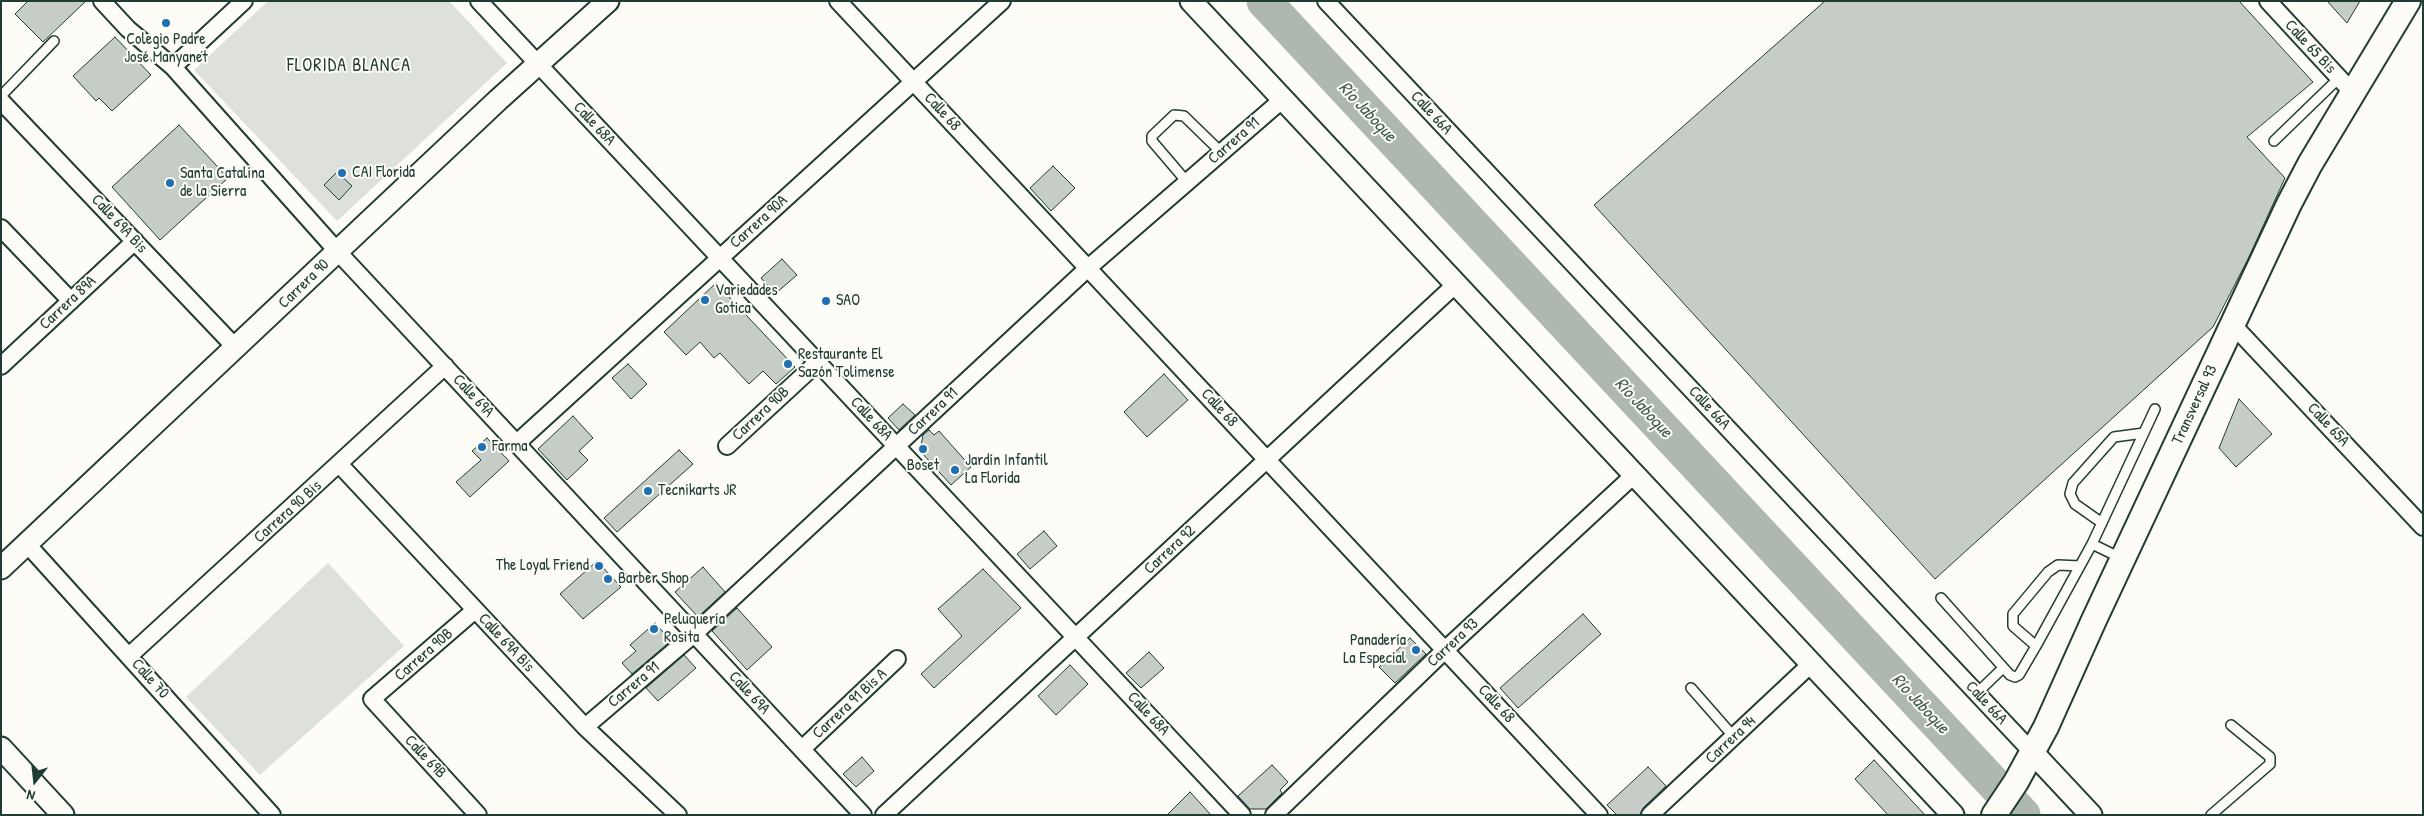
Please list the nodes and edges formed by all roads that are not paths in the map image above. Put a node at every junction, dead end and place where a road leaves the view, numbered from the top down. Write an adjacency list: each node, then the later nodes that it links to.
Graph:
1 (102, 1): 13 (street, Calle 69A)
2 (244, 1): 13 (street)
3 (479, 1): 12 (street, Calle 68A)
4 (608, 1): 12 (street, Carrera 90)
5 (838, 1): 14 (street, Calle 68)
6 (1002, 1): 14 (street, Carrera 90A)
7 (1191, 1): 17 (street)
8 (1326, 1): 60 (street, Calle 66A)
9 (2268, 1): 15 (street, Calle 65 Bis)
10 (2408, 1): 15 (main road, Transversal 93)
11 (54, 41): 16 (lane)
12 (538, 64): 24 (street, Carrera 90); 25 (street, Calle 68A)
13 (173, 67): 24 (street, Calle 69A)
14 (914, 82): 25 (street, Carrera 90A); 26 (street, Calle 68)
15 (2346, 85): 19 (lane); 29 (main road, Transversal 93)
16 (1, 96)
17 (1283, 99): 20 (street, Carrera 91); 27 (street)
18 (1, 100): 23 (street, Calle 69A Bis)
19 (2274, 141)
20 (1222, 153): 21 (street, Carrera 91); 21 (lane)
21 (1187, 182): 26 (street, Carrera 91)
22 (1, 228): 28 (street)
23 (134, 241): 28 (street, Carrera 89A); 30 (street, Calle 69A Bis)
24 (338, 252): 30 (street, Carrera 90); 33 (street, Calle 69A)
25 (720, 258): 31 (street, Calle 68A); 36 (street, Carrera 90A)
26 (1088, 268): 38 (street, Carrera 91); 39 (street, Calle 68)
27 (1456, 284): 39 (street, Carrera 92); 41 (street)
28 (71, 301): 32 (street, Carrera 89A)
29 (2232, 324): 43 (street, Calle 65A); 46 (main road, Transversal 93)
30 (236, 348): 44 (street, Carrera 90)
31 (818, 362): 37 (street, Carrera 90B); 38 (street, Calle 68A)
32 (1, 366)
33 (445, 366): 36 (street, Calle 69A); 40 (street, Carrera 90 Bis)
34 (2155, 409): 35 (lane)
35 (2144, 433): 42 (lane); 42 (lane)
36 (517, 443): 51 (street, Calle 69A)
37 (727, 446)
38 (896, 446): 51 (street, Carrera 91); 52 (street, Calle 68A)
39 (1267, 460): 52 (street, Carrera 92); 54 (street, Calle 68)
40 (340, 464): 50 (street, Calle 69A Bis); 55 (street, Carrera 90 Bis)
41 (1634, 474): 54 (street, Carrera 93); 57 (street)
42 (2102, 523): 45 (lane)
43 (2423, 527)
44 (27, 544): 48 (street, Carrera 90); 55 (street, Calle 70)
45 (2092, 544): 46 (lane); 47 (lane)
46 (2123, 558): 67 (main road, Transversal 93)
47 (2080, 566): 53 (lane); 53 (lane)
48 (1, 568)
49 (1941, 598): 58 (lane)
50 (475, 610): 61 (street, Carrera 90B); 63 (street, Calle 69A Bis)
51 (694, 634): 63 (street, Carrera 91); 66 (street, Calle 69A)
52 (1076, 637): 73 (street, Carrera 92); 74 (street, Calle 68A)
53 (2036, 646): 58 (lane)
54 (1445, 650): 75 (street, Carrera 93); 76 (street, Calle 68)
55 (129, 656): 69 (street, Calle 70)
56 (897, 659): 66 (street, Carrera 91 Bis A)
57 (1811, 664): 64 (street, Carrera 94); 78 (street)
58 (2003, 668): 60 (lane)
59 (1691, 688): 64 (lane)
60 (1976, 693): 67 (street, Calle 66A)
61 (372, 699): 70 (street, Calle 69B)
62 (2231, 725): 81 (lane)
63 (585, 727): 71 (street, Calle 69A Bis)
64 (1734, 737): 77 (street, Carrera 94)
65 (1, 748): 68 (street)
66 (802, 750): 72 (street, Calle 69A)
67 (2033, 753): 79 (main road, Transversal 93); 80 (street, Calle 66A)
68 (63, 815)
69 (272, 815)
70 (478, 815)
71 (678, 815)
72 (863, 815)
73 (884, 815)
74 (1242, 815)
75 (1274, 815)
76 (1599, 815)
77 (1650, 815)
78 (1952, 815)
79 (1994, 815)
80 (2091, 815)
81 (2212, 815)

